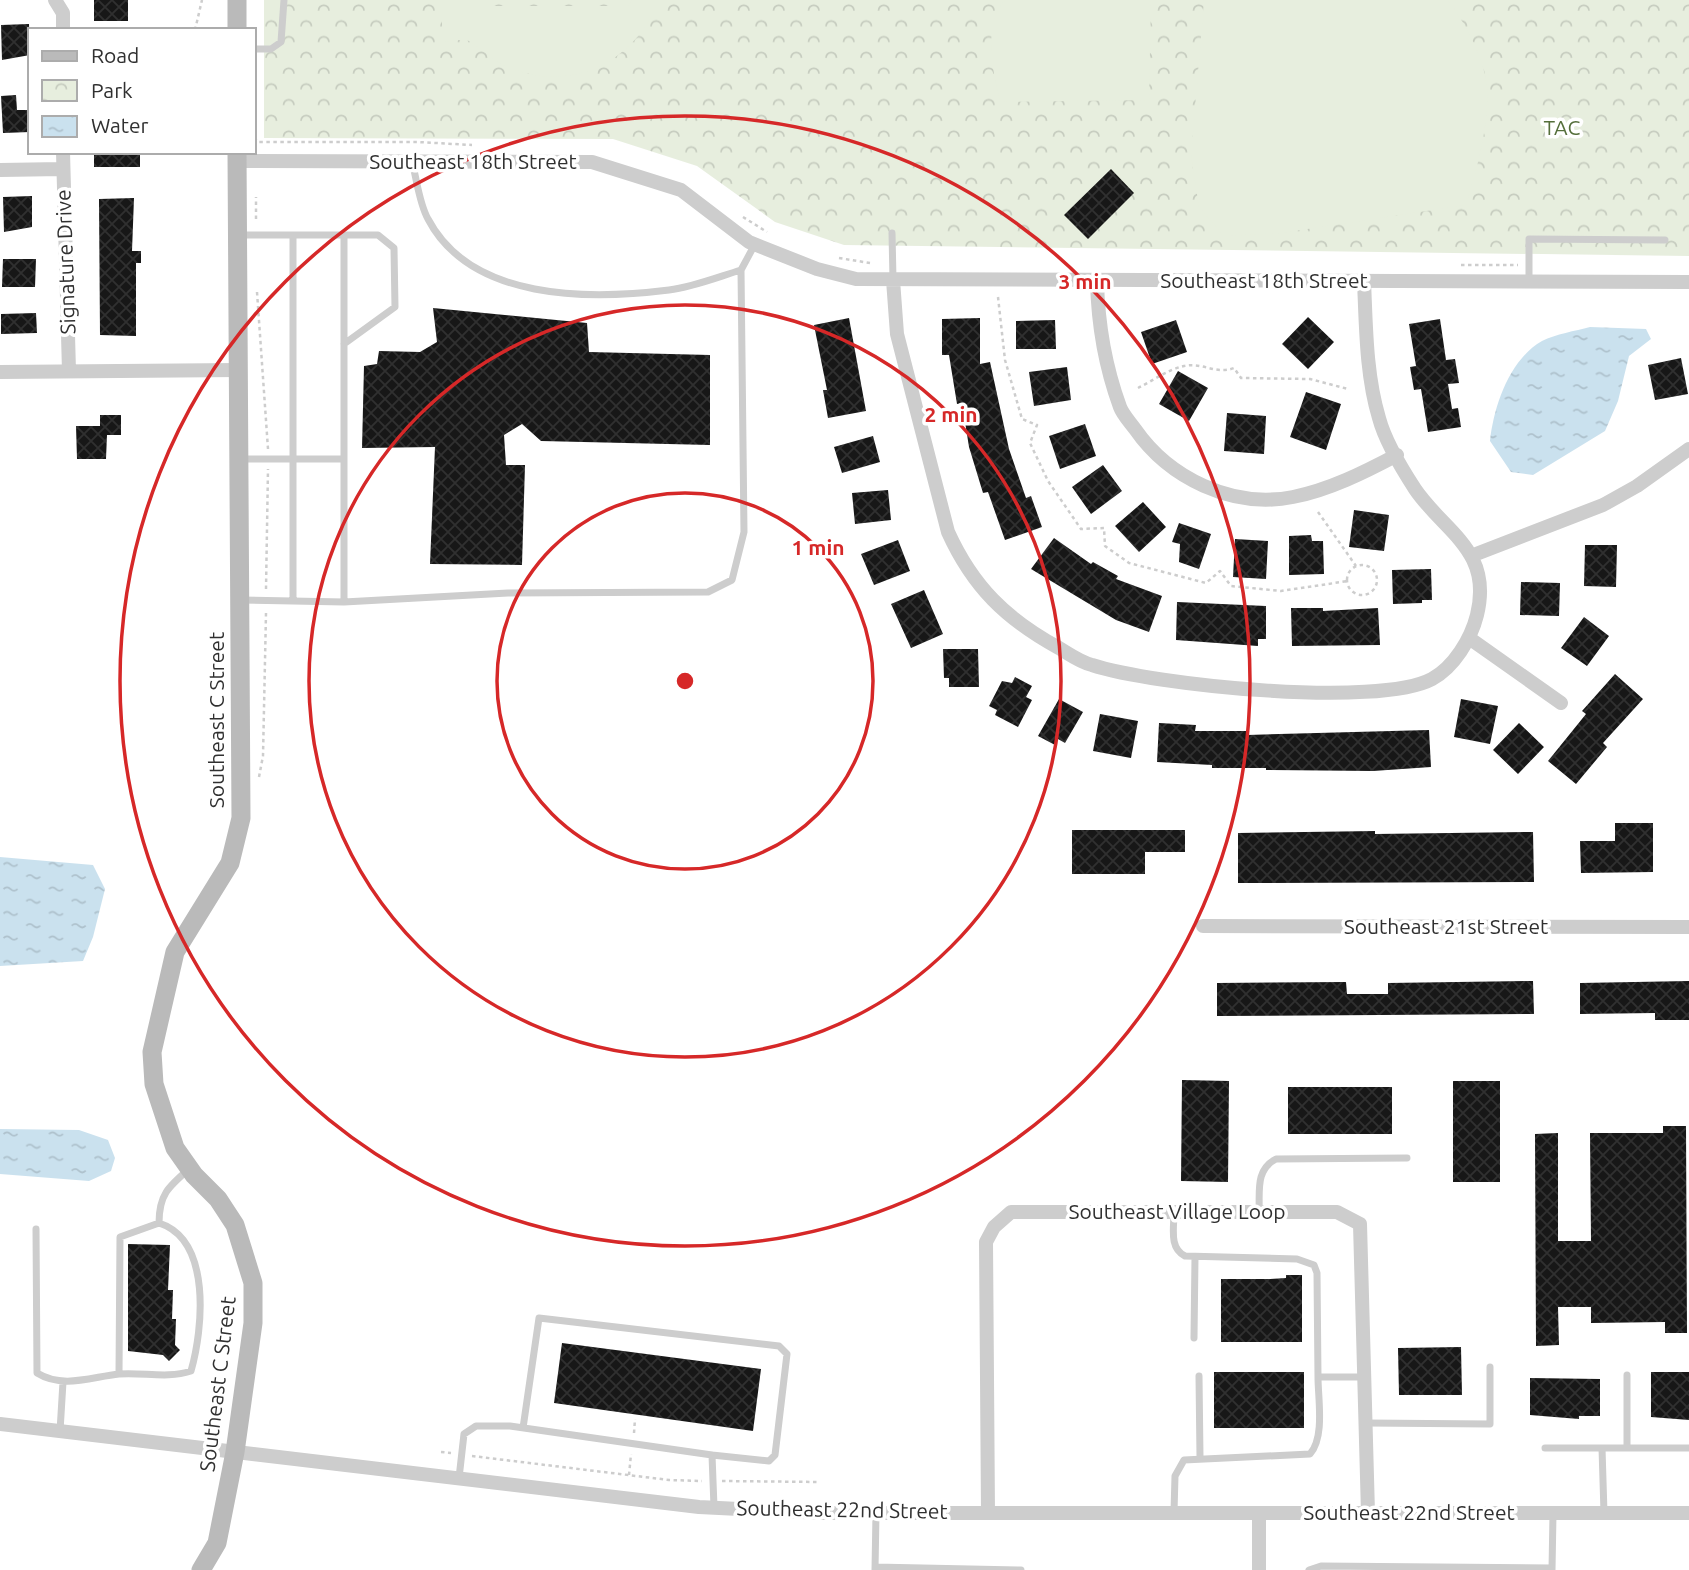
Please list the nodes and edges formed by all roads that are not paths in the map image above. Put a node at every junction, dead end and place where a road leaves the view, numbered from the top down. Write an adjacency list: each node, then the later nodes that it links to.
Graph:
1 (55, 0): 4 (street)
2 (237, 0): 5 (street)
3 (284, 0): 6 (lane)
4 (63, 28)
5 (237, 28)
6 (256, 48)
7 (62, 154): 10 (street, Signature Drive)
8 (237, 157): 9 (street, Southeast 18th Street); 13 (street, Southeast C Street)
9 (411, 162): 17 (street, Southeast 18th Street); 18 (lane)
10 (62, 169): 11 (street); 27 (street, Signature Drive)
11 (0, 170)
12 (892, 233): 19 (lane)
13 (238, 235): 14 (lane); 25 (street, Southeast C Street)
14 (293, 236): 15 (lane); 31 (lane)
15 (344, 237): 24 (lane); 24 (lane)
16 (1665, 240): 22 (lane)
17 (755, 244): 18 (lane); 19 (street, Southeast 18th Street)
18 (741, 270): 36 (lane)
19 (893, 279): 20 (street, Southeast 18th Street); 37 (street)
20 (1097, 281): 21 (street, Southeast 18th Street); 29 (street)
21 (1364, 281): 22 (street, Southeast 18th Street); 29 (street)
22 (1530, 281): 23 (street, Southeast 18th Street)
23 (1689, 282)
24 (344, 344): 32 (lane)
25 (238, 370): 27 (street); 30 (street, Southeast C Street)
26 (0, 372): 27 (street)
27 (69, 372)
28 (1689, 449): 33 (street)
29 (1397, 455): 33 (street)
30 (239, 459): 31 (lane); 34 (street, Southeast C Street)
31 (293, 459): 32 (lane); 35 (lane)
32 (344, 459): 36 (lane)
33 (1471, 556): 37 (street)
34 (240, 600): 35 (lane); 42 (street, Southeast C Street)
35 (293, 601): 36 (lane)
36 (344, 603)
37 (1469, 638): 38 (street)
38 (1561, 704)
39 (1203, 926): 40 (street, Southeast 21st Street)
40 (1689, 927)
41 (1407, 1158): 44 (lane)
42 (190, 1169): 45 (lane); 64 (street, Southeast C Street)
43 (1174, 1212): 44 (street, Southeast Village Loop); 47 (lane); 70 (street, Southeast Village Loop)
44 (1259, 1212): 54 (street, Southeast Village Loop)
45 (159, 1223): 50 (lane); 50 (lane)
46 (36, 1229): 55 (lane)
47 (1195, 1257): 48 (lane); 53 (lane)
48 (1194, 1338)
49 (1490, 1367): 56 (lane)
50 (119, 1374): 55 (lane)
51 (1627, 1375): 62 (lane)
52 (1199, 1376): 66 (lane)
53 (1318, 1377): 54 (lane); 66 (lane)
54 (1364, 1377): 56 (street, Southeast Village Loop)
55 (63, 1382): 59 (lane)
56 (1365, 1423): 73 (street, Southeast Village Loop)
57 (0, 1424): 59 (street, Southeast 22nd Street)
58 (523, 1428): 65 (lane); 65 (lane); 67 (lane)
59 (60, 1431): 64 (street, Southeast 22nd Street)
60 (1545, 1448): 61 (lane)
61 (1602, 1448): 62 (lane); 76 (lane)
62 (1627, 1448): 63 (lane)
63 (1689, 1448)
64 (235, 1452): 67 (street, Southeast 22nd Street); 85 (street, Southeast C Street)
65 (712, 1455): 68 (lane)
66 (1200, 1457): 71 (lane)
67 (459, 1478): 68 (street, Southeast 22nd Street)
68 (714, 1507): 69 (street, Southeast 22nd Street)
69 (876, 1512): 70 (street, Southeast 22nd Street); 79 (lane)
70 (988, 1513): 71 (street, Southeast 22nd Street)
71 (1174, 1513): 72 (street, Southeast 22nd Street)
72 (1259, 1513): 73 (street, Southeast 22nd Street); 87 (street)
73 (1368, 1513): 75 (street, Southeast 22nd Street)
74 (1689, 1513): 76 (street, Southeast 22nd Street)
75 (1553, 1514): 76 (street, Southeast 22nd Street); 84 (lane)
76 (1604, 1514)
77 (1359, 1568): 78 (lane); 88 (lane)
78 (1404, 1568): 82 (lane)
79 (875, 1569): 80 (lane)
80 (926, 1569): 81 (lane)
81 (971, 1569): 86 (lane)
82 (1456, 1569): 83 (lane)
83 (1498, 1569): 84 (lane)
84 (1552, 1569)
85 (201, 1570)
86 (1021, 1570)
87 (1259, 1570)
88 (1309, 1570)

